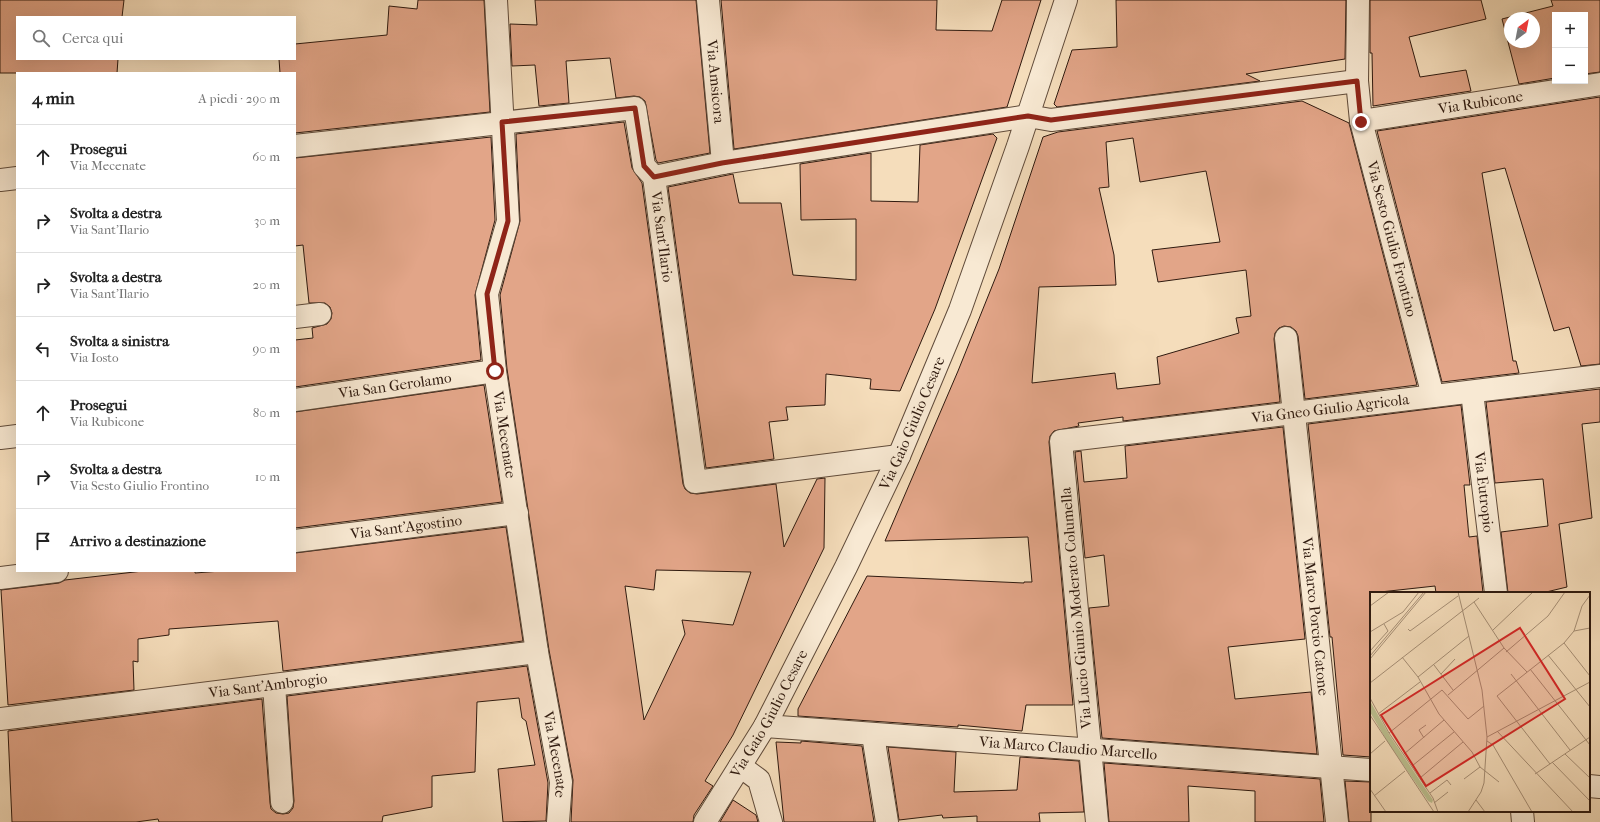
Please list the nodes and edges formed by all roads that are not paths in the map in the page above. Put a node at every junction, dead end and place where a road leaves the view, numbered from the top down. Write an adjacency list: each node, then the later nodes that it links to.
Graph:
1 (496, 0): 8 (street, Via Mecenate)
2 (708, 0): 11 (street, Via Amsicora)
3 (1066, 0): 7 (street, Via Gaio Giulio Cesare)
4 (1358, 0): 5 (street, Via Sesto Giulio Frontino)
5 (1357, 81): 7 (street); 9 (street, Via Sesto Giulio Frontino)
6 (1600, 84): 9 (street, Via Rubicone)
7 (1028, 116): 11 (street); 27 (street, Via Gaio Giulio Cesare)
8 (502, 122): 10 (street, Via Sant'Ilario); 12 (street, Via Sant'Ilario); 18 (street, Via Mecenate)
9 (1361, 122): 21 (street, Via Sesto Giulio Frontino)
10 (296, 146)
11 (722, 163): 12 (street)
12 (654, 177): 27 (street, Via Sant'Ilario)
13 (16, 178): 14 (street)
14 (0, 180)
15 (320, 314): 16 (street)
16 (296, 317)
17 (1286, 338): 23 (street, Via Marco Porcio Catone)
18 (495, 371): 22 (street, Via San Gerolamo); 28 (street, Via Mecenate)
19 (1600, 376): 20 (street, Via Gneo Giulio Agricola)
20 (1472, 392): 21 (street, Via Gneo Giulio Agricola); 32 (street, Via Eutropio)
21 (1433, 396): 23 (street, Via Gneo Giulio Agricola)
22 (296, 400)
23 (1294, 412): 26 (street, Via Gneo Giulio Agricola); 40 (street, Via Marco Porcio Catone)
24 (16, 436): 25 (street)
25 (0, 438)
26 (1061, 441): 38 (street, Via Lucio Giunio Moderato Columella)
27 (899, 456): 36 (street, Via Gaio Giulio Cesare)
28 (517, 513): 29 (street, Via Sant'Agostino); 33 (street, Via Mecenate)
29 (296, 541)
30 (49, 572): 31 (street)
31 (0, 578)
32 (1496, 592)
33 (537, 652): 34 (street, Via Sant'Ambrogio); 46 (street, Via Mecenate)
34 (274, 685): 35 (street, Via Sant'Ambrogio); 44 (street)
35 (0, 719)
36 (765, 726): 37 (street, Via Marco Claudio Marcello); 39 (street, Via Gaio Giulio Cesare)
37 (873, 735): 38 (street, Via Marco Claudio Marcello); 49 (street)
38 (1089, 750): 40 (street, Via Marco Claudio Marcello); 50 (street, Via Lucio Giunio Moderato Columella)
39 (740, 766): 47 (street, Via Gaio Giulio Cesare); 48 (street)
40 (1332, 768): 41 (street, Via Marco Claudio Marcello); 51 (street, Via Marco Porcio Catone)
41 (1370, 770)
42 (1590, 786): 43 (street)
43 (1600, 787)
44 (282, 802)
45 (1522, 812): 52 (street)
46 (558, 822)
47 (705, 822)
48 (771, 822)
49 (887, 822)
50 (1096, 822)
51 (1337, 822)
52 (1523, 822)

